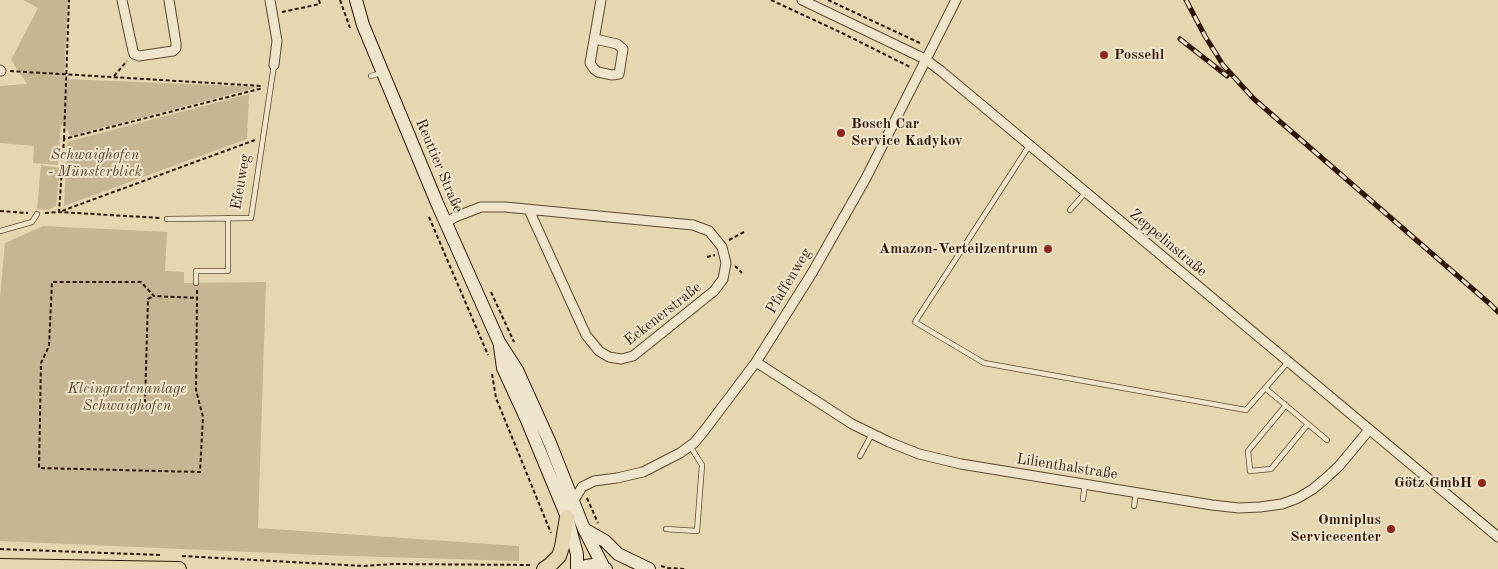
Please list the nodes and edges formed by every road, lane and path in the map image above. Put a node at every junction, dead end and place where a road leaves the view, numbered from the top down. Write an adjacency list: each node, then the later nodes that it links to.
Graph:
1 (69, 0): 22 (path)
2 (122, 0): 17 (street)
3 (169, 0): 17 (street)
4 (270, 0): 13 (street, Efeuweg)
5 (319, 0): 13 (path)
6 (340, 0): 14 (path)
7 (356, 0): 37 (main road, Reuttier Straße)
8 (601, 0): 15 (street)
9 (771, 0): 21 (path)
10 (802, 0): 18 (street, Zeppelinstraße)
11 (828, 0): 16 (path)
12 (956, 0): 16 (street, Pfaffenweg)
13 (273, 14): 19 (street, Efeuweg)
14 (352, 32)
15 (595, 39): 15 (street)
16 (930, 48): 18 (street, Pfaffenweg)
17 (134, 54): 23 (path)
18 (925, 60): 21 (street, Pfaffenweg); 27 (street, Zeppelinstraße)
19 (274, 65): 24 (lane, Efeuweg)
20 (0, 71): 22 (path)
21 (919, 71): 47 (street, Pfaffenweg)
22 (67, 74): 23 (path); 26 (path)
23 (114, 76): 24 (path)
24 (270, 86): 25 (lane, Efeuweg); 26 (path)
25 (262, 138): 32 (path); 35 (lane, Efeuweg)
26 (64, 140): 32 (path)
27 (1030, 144): 28 (street, Zeppelinstraße); 50 (lane)
28 (1086, 192): 30 (lane); 48 (street, Zeppelinstraße)
29 (529, 210): 37 (street); 40 (street); 40 (street, Eckenerstraße)
30 (1070, 210)
31 (0, 211): 34 (path)
32 (60, 212): 34 (path); 36 (path)
33 (427, 213): 46 (path)
34 (37, 214): 38 (lane)
35 (228, 218): 36 (lane, Efeuweg); 41 (lane)
36 (167, 219)
37 (446, 223): 64 (main road, Reuttier Straße)
38 (0, 231)
39 (744, 232): 40 (path)
40 (721, 245)
41 (196, 283): 44 (path)
42 (489, 288): 45 (path)
43 (154, 296): 44 (path); 44 (path); 51 (path)
44 (197, 298)
45 (515, 342)
46 (490, 362)
47 (756, 362): 55 (street, Lilienthalstraße); 57 (street, Pfaffenweg)
48 (1288, 362): 50 (lane); 54 (street, Zeppelinstraße)
49 (491, 371): 69 (path)
50 (1265, 388): 52 (lane)
51 (144, 403)
52 (1286, 405): 53 (lane); 53 (lane)
53 (1308, 424): 56 (lane)
54 (1369, 430): 61 (street, Lilienthalstraße); 68 (street, Zeppelinstraße)
55 (872, 434): 58 (lane); 59 (street, Lilienthalstraße)
56 (1327, 440)
57 (690, 446): 60 (street, Pfaffenweg); 67 (lane)
58 (860, 456)
59 (1085, 484): 61 (street, Lilienthalstraße); 62 (lane)
60 (582, 487): 64 (street); 65 (path)
61 (1136, 492): 63 (lane)
62 (1083, 499)
63 (1134, 506)
64 (568, 508): 66 (main road, Reuttier Straße); 74 (main road); 75 (main road, Reuttier Straße)
65 (599, 525)
66 (584, 529): 76 (main road, Reuttier Straße); 77 (main road)
67 (666, 529)
68 (1498, 537)
69 (554, 541)
70 (0, 549): 71 (path)
71 (162, 555)
72 (180, 562): 73 (main road); 74 (path)
73 (0, 566)
74 (539, 567)
75 (577, 569): 76 (main road, Reuttier Straße)
76 (605, 569)
77 (649, 569)

